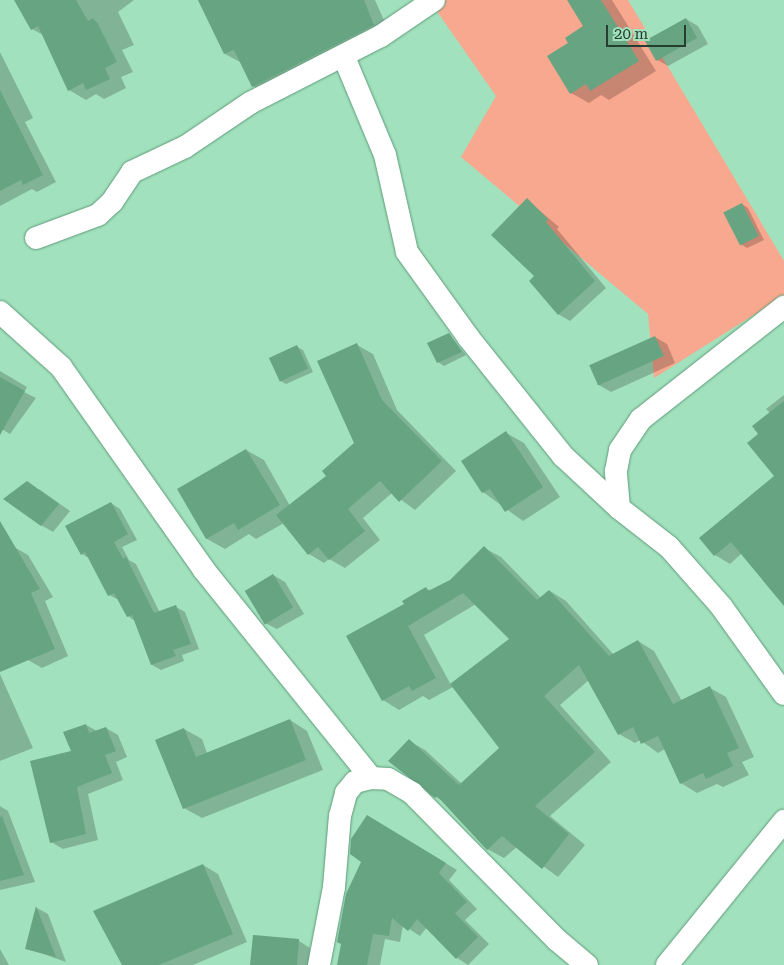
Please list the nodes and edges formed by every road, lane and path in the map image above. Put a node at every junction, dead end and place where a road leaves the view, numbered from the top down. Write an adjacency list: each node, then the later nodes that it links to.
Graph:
1 (434, 0): 2 (street)
2 (344, 57): 3 (street); 6 (street)
3 (36, 238)
4 (784, 307): 6 (street)
5 (0, 312): 8 (street)
6 (618, 508): 7 (street)
7 (784, 694)
8 (370, 778): 10 (street); 11 (street)
9 (784, 821): 12 (street)
10 (319, 965)
11 (587, 965)
12 (668, 965)

